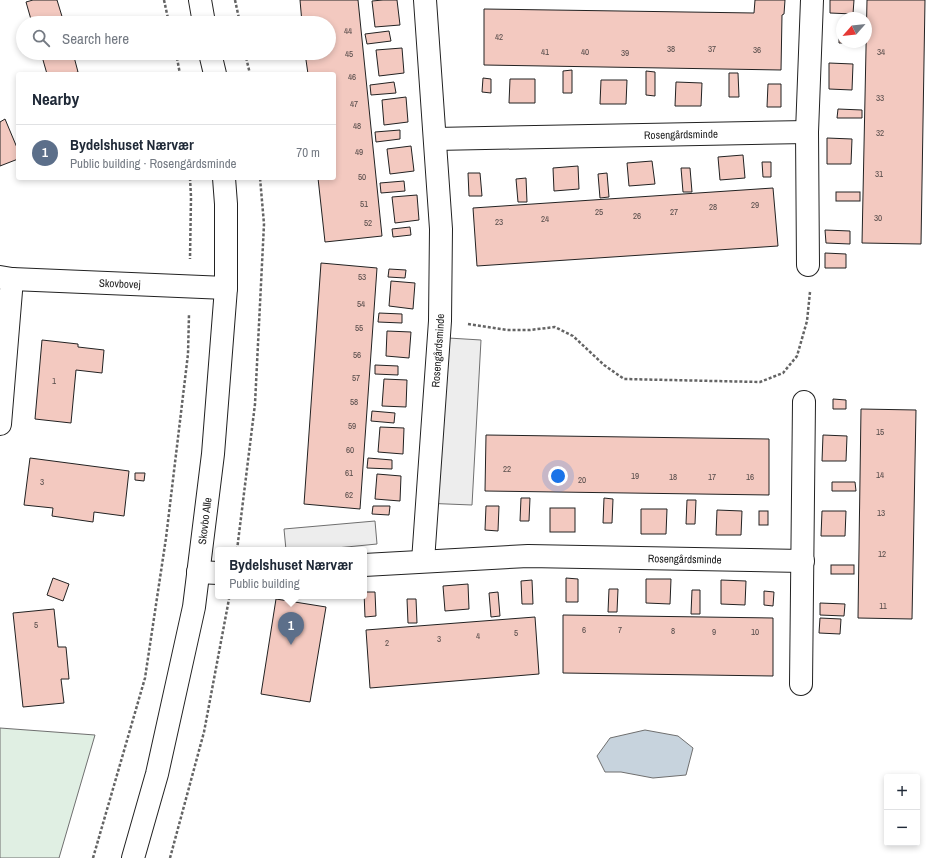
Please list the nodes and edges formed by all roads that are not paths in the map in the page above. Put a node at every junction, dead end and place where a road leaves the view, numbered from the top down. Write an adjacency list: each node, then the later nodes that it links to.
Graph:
1 (200, 0): 4 (street)
2 (426, 0): 8 (street, Rosengårdsminde)
3 (812, 0): 7 (street)
4 (203, 16)
5 (212, 60): 6 (street)
6 (215, 72)
7 (807, 132): 8 (street, Rosengårdsminde); 10 (street)
8 (435, 139): 15 (street, Rosengårdsminde)
9 (224, 180): 12 (street, Skovbo Alle)
10 (808, 265)
11 (6, 278): 12 (street, Skovbovej); 14 (street, Skovbovej)
12 (226, 288): 18 (street, Skovbo Alle)
13 (804, 402): 16 (street)
14 (0, 424)
15 (423, 561): 16 (street, Rosengårdsminde); 17 (street, Rosengårdsminde)
16 (802, 561): 19 (street)
17 (367, 566)
18 (208, 573): 20 (street, Skovbo Alle)
19 (801, 684)
20 (133, 858)

